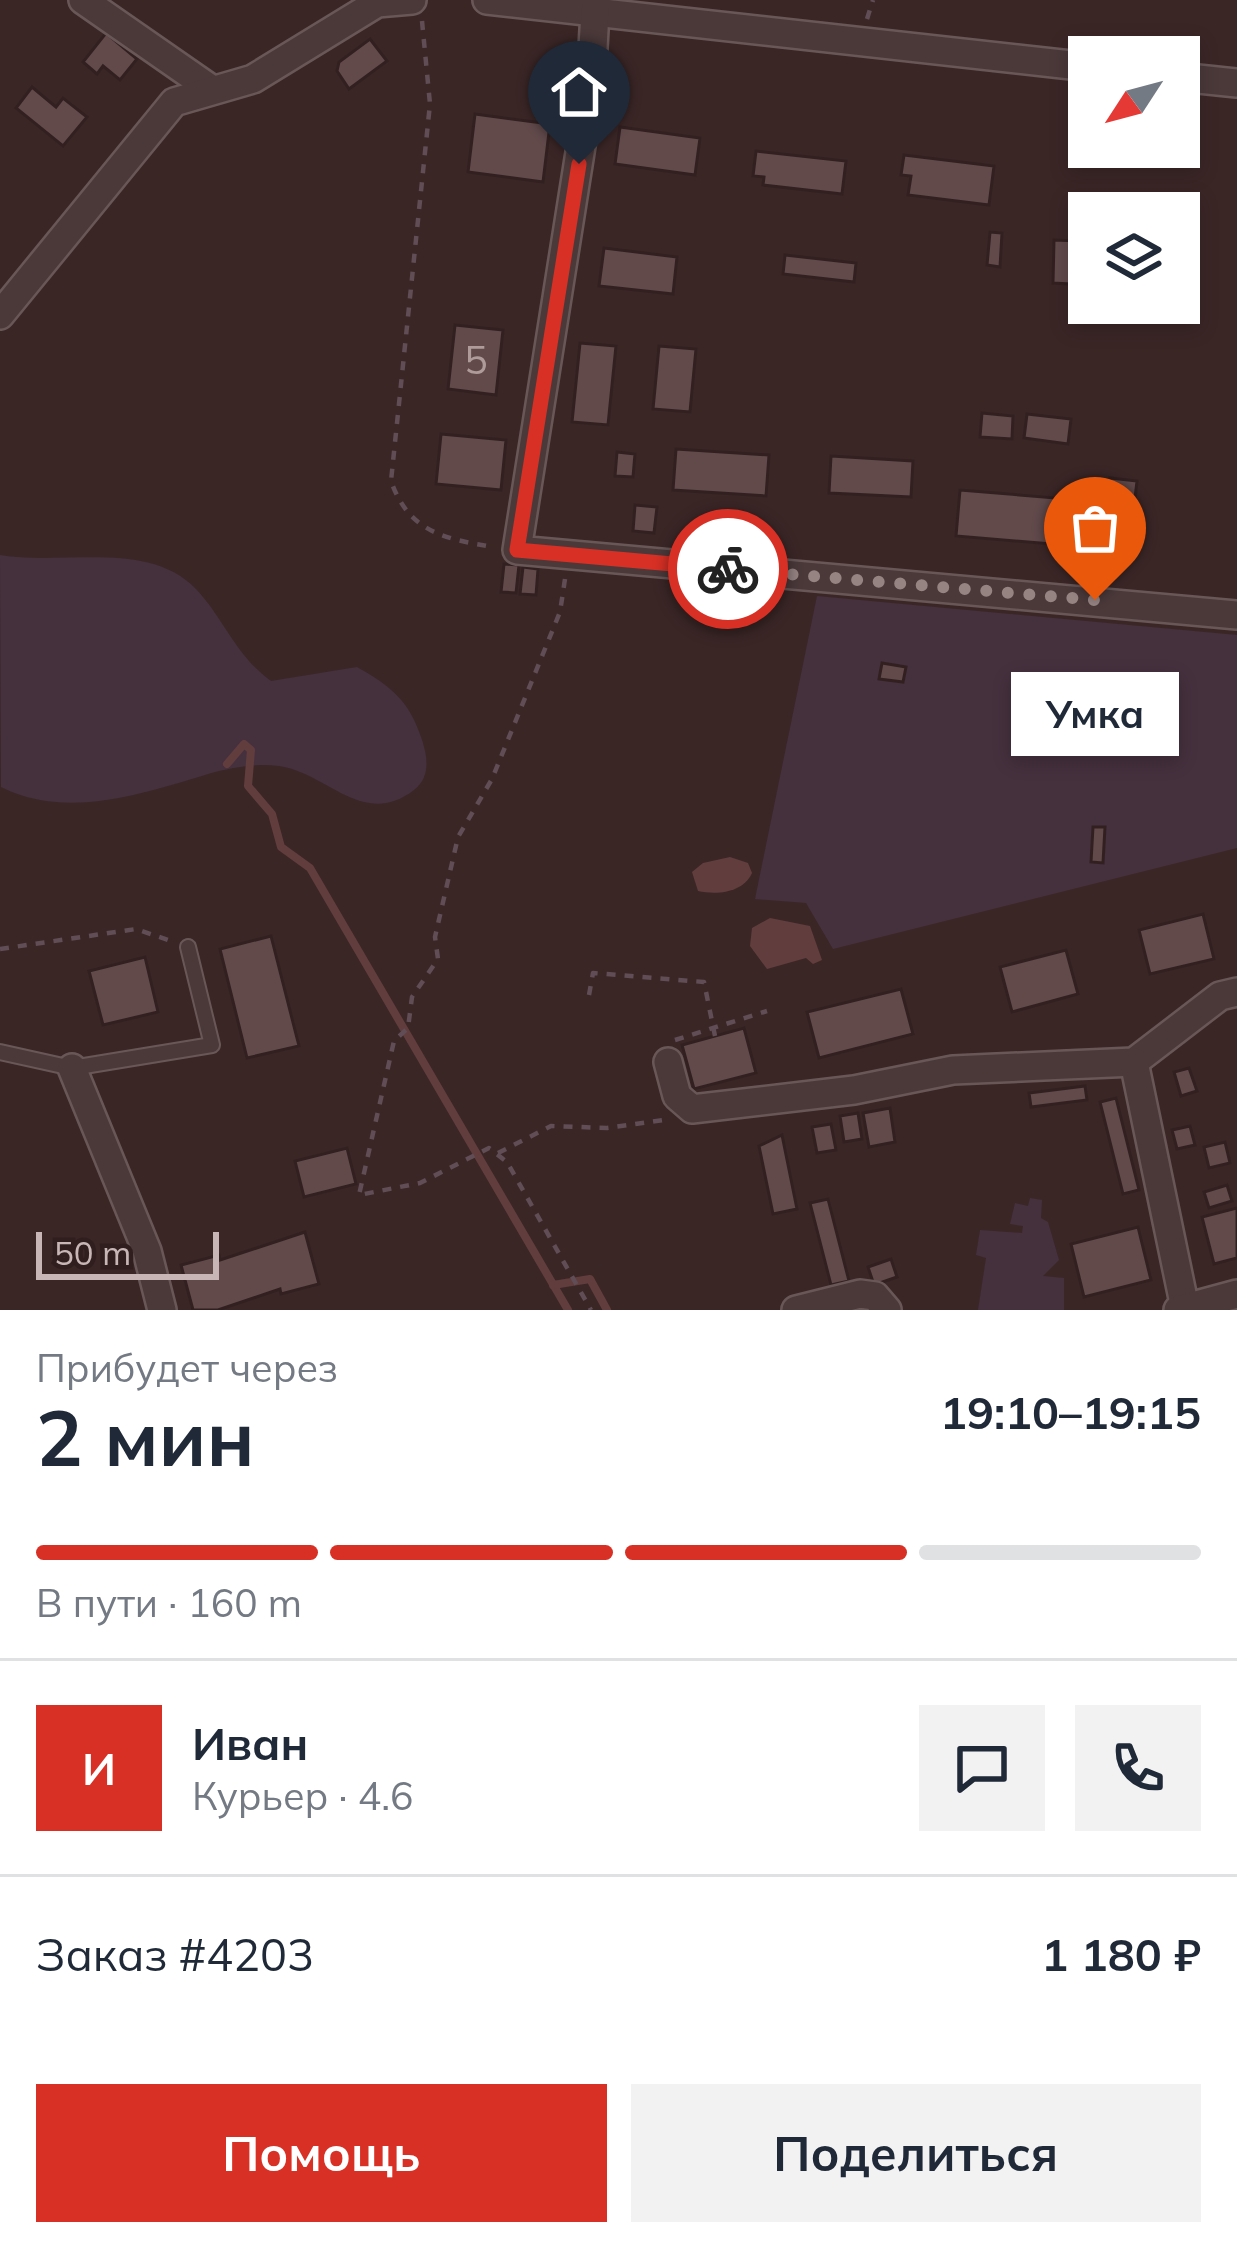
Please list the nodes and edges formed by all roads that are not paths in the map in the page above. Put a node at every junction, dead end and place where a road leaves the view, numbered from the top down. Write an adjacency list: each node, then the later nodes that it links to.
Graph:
1 (82, 0): 9 (street)
2 (416, 0): 4 (street)
3 (487, 0): 5 (street)
4 (376, 2): 9 (street)
5 (595, 12): 6 (street); 11 (street)
6 (1068, 65)
7 (1200, 79): 8 (street)
8 (1237, 83)
9 (211, 89): 10 (street)
10 (0, 314)
11 (1237, 615)
12 (188, 947): 17 (lane)
13 (1237, 992): 16 (street)
14 (0, 1052): 17 (lane)
15 (668, 1062): 16 (street)
16 (1134, 1062): 19 (street)
17 (72, 1067): 20 (street)
18 (1237, 1294): 19 (street)
19 (1181, 1309)
20 (162, 1310)
21 (796, 1310): 22 (street)
22 (886, 1310)

